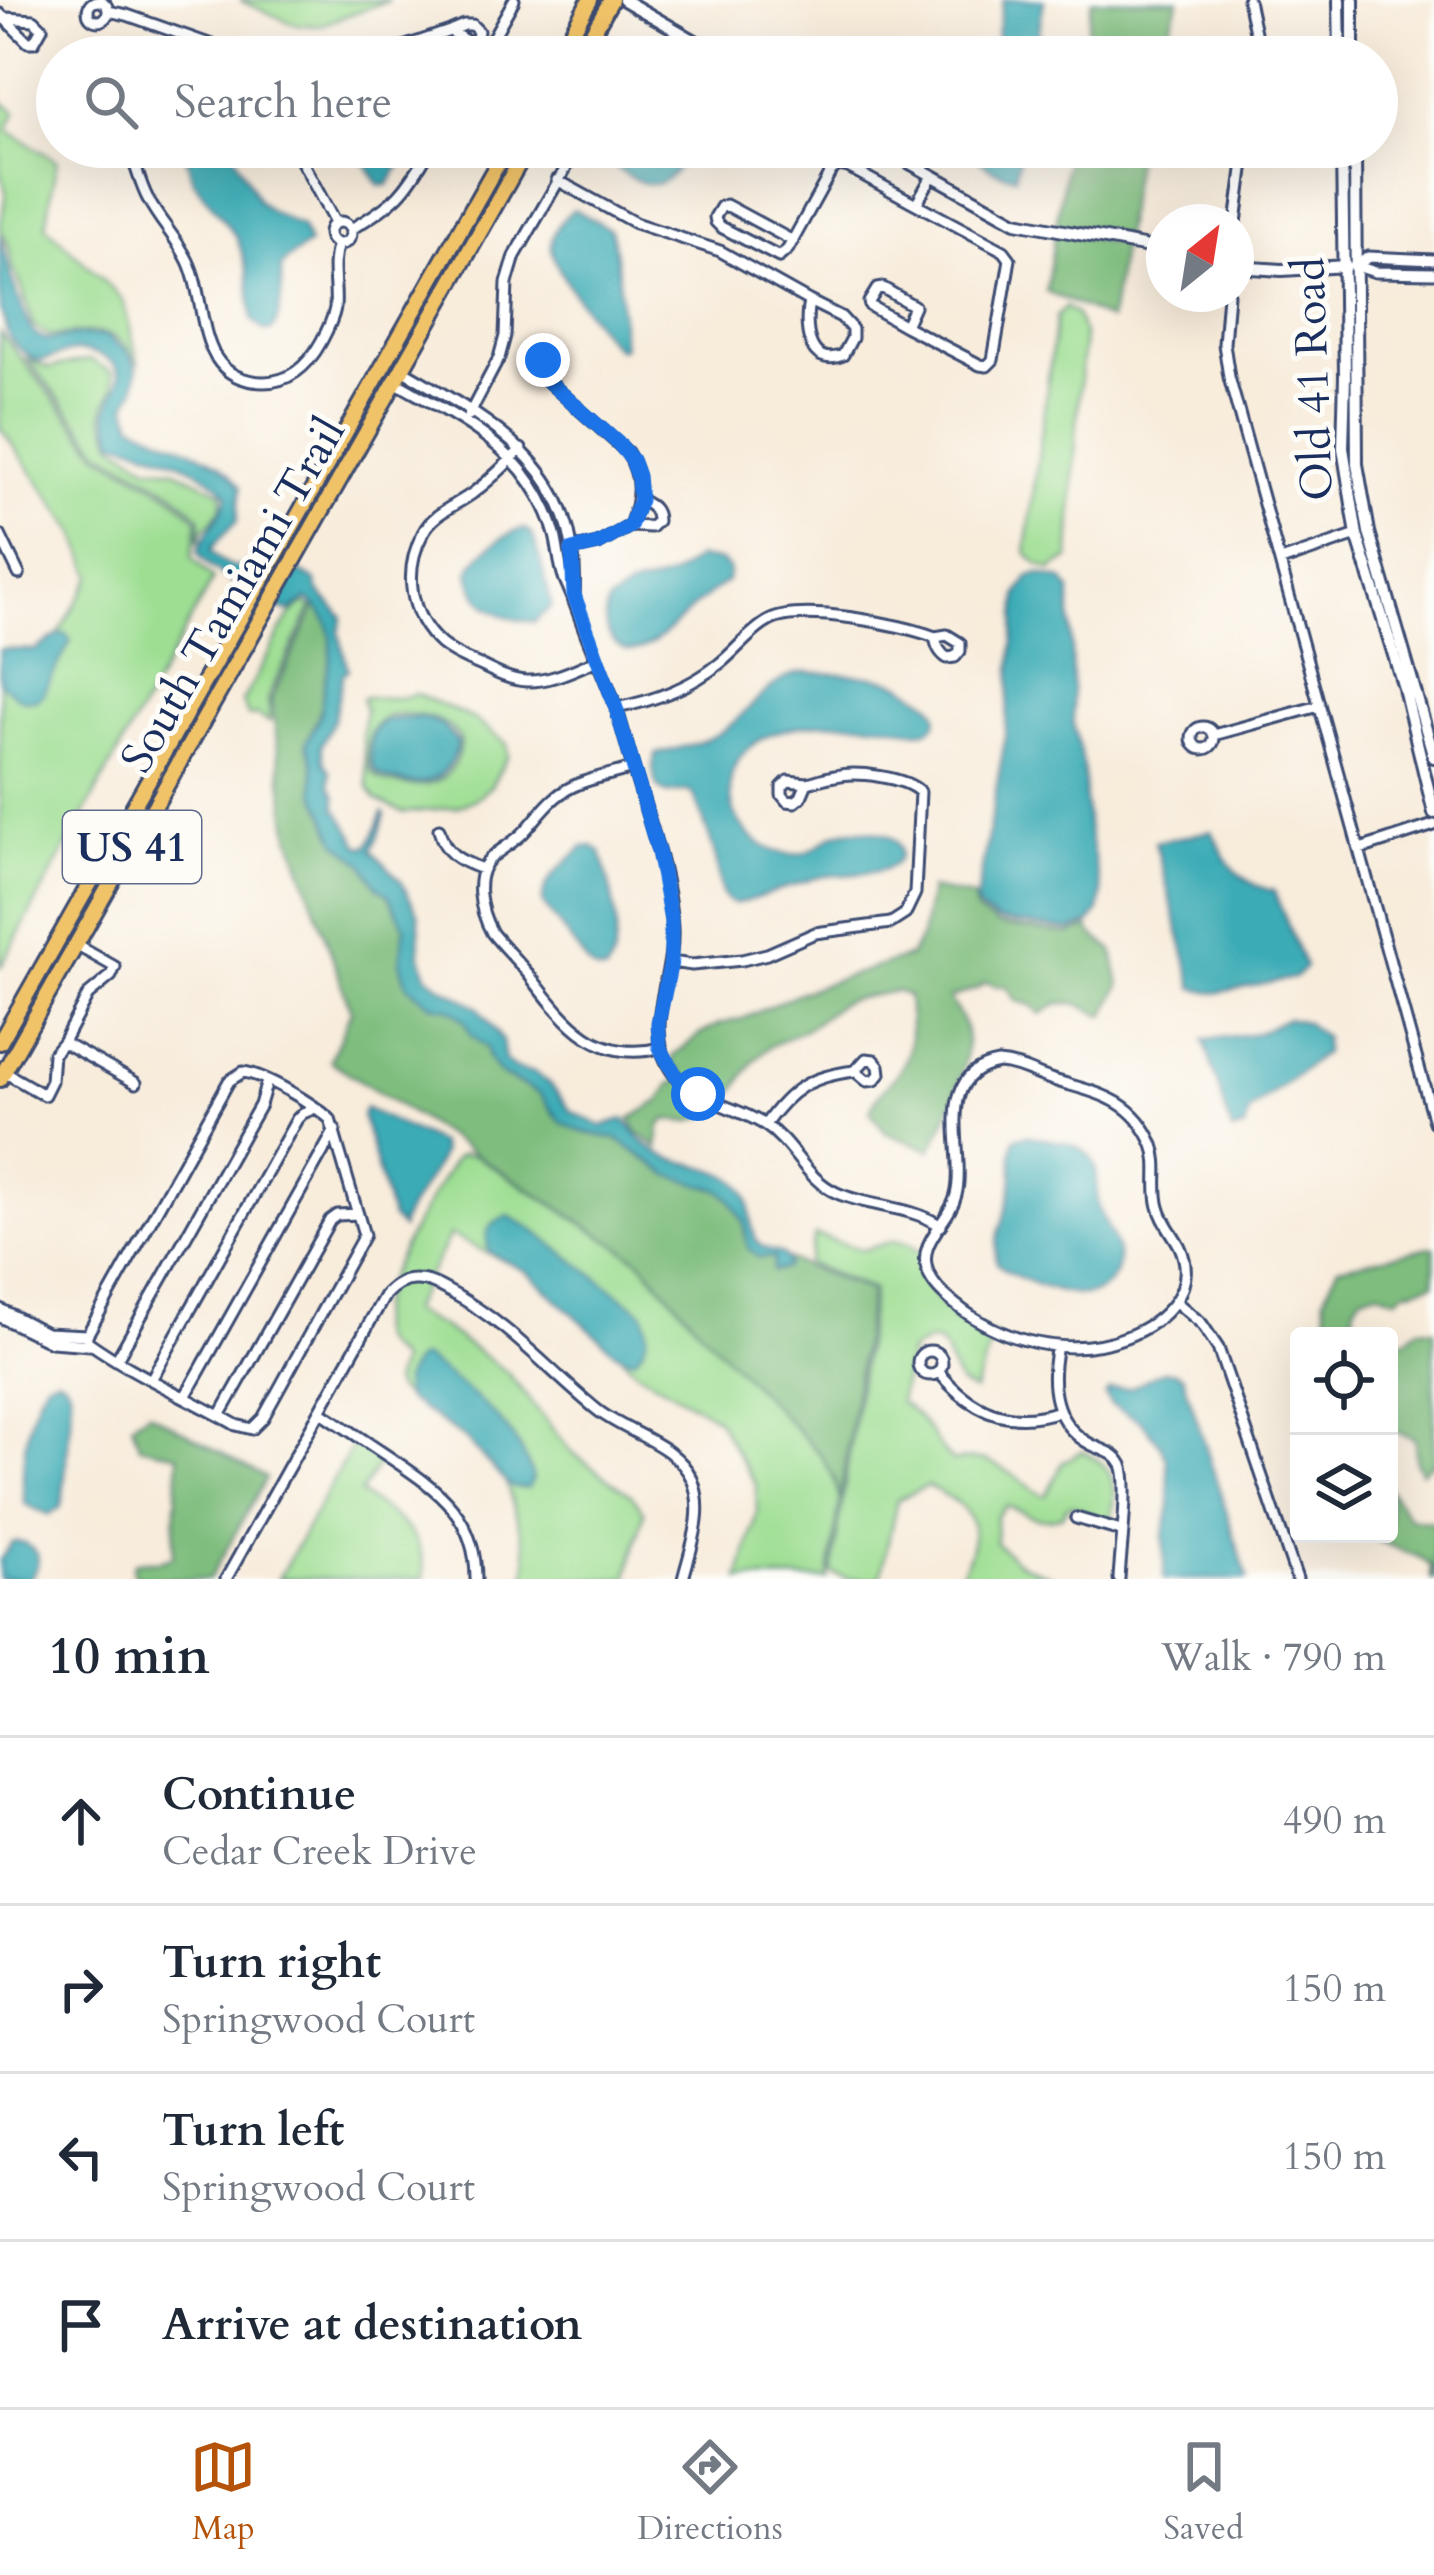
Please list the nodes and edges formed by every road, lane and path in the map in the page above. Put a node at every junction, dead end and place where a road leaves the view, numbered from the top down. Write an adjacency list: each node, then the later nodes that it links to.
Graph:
1 (514, 0): 12 (street)
2 (590, 0): 13 (main road)
3 (611, 0): 14 (main road)
4 (624, 0): 15 (street)
5 (1248, 0): 16 (street)
6 (1339, 0): 17 (street)
7 (1353, 0): 18 (street)
8 (108, 11): 10 (street)
9 (450, 31): 11 (street)
10 (183, 36)
11 (435, 36)
12 (494, 36)
13 (570, 36)
14 (591, 36)
15 (684, 36)
16 (1256, 36)
17 (1340, 36)
18 (1353, 36)
19 (136, 168): 39 (street)
20 (305, 168): 35 (street)
21 (419, 168): 36 (street)
22 (495, 168): 38 (main road, South Tamiami Trail / US 41)
23 (516, 168): 50 (main road, South Tamiami Trail / US 41)
24 (565, 168): 32 (street)
25 (834, 168): 37 (street)
26 (850, 168): 33 (street)
27 (918, 168): 31 (street)
28 (1243, 168): 34 (street)
29 (1343, 168): 42 (street, Old 41 Road)
30 (1353, 168): 42 (street, Old 41 Road)
31 (932, 176): 33 (street); 40 (street)
32 (557, 180): 45 (street); 51 (street)
33 (916, 204): 47 (street)
34 (1238, 204)
35 (335, 223): 36 (street); 39 (street)
36 (351, 230): 39 (street)
37 (793, 241): 37 (street)
38 (453, 242): 48 (main road, South Tamiami Trail / US 41); 50 (main road)
39 (338, 244)
40 (1146, 246)
41 (1434, 260): 42 (street)
42 (1350, 266): 43 (street); 44 (street); 58 (street, Old 41 Road)
43 (1254, 268)
44 (1434, 273)
45 (809, 301): 45 (street)
46 (1227, 312): 62 (street)
47 (905, 326): 47 (street)
48 (381, 370): 55 (main road); 66 (main road, South Tamiami Trail / US 41)
49 (541, 375): 56 (street)
50 (399, 376): 51 (street); 52 (street); 55 (main road, South Tamiami Trail / US 41)
51 (472, 410): 52 (street); 53 (street)
52 (465, 422): 54 (street)
53 (521, 449): 54 (street); 60 (street)
54 (511, 460): 61 (street); 67 (street)
55 (339, 482): 74 (main road, South Tamiami Trail / US 41)
56 (640, 500): 57 (street); 57 (street)
57 (630, 526): 60 (street)
58 (1363, 533): 62 (street); 71 (street, Old 41 Road); 75 (street, Old 41 Road)
59 (0, 535): 63 (street)
60 (572, 550): 61 (street); 64 (street)
61 (558, 552): 64 (street)
62 (1281, 561): 68 (street)
63 (20, 574)
64 (574, 595): 67 (street)
65 (935, 637): 69 (street)
66 (225, 644): 74 (main road); 82 (main road, South Tamiami Trail / US 41)
67 (597, 660): 69 (street)
68 (1319, 706): 70 (street); 78 (street)
69 (616, 708): 72 (street)
70 (1214, 735)
71 (1434, 757)
72 (633, 768): 79 (street); 81 (street)
73 (807, 783): 81 (street)
74 (151, 812): 80 (main road, South Tamiami Trail / US 41)
75 (1434, 813)
76 (1434, 825): 78 (street)
77 (439, 830): 79 (street)
78 (1360, 849): 90 (street)
79 (482, 869): 84 (street)
80 (76, 945): 83 (street); 86 (main road, South Tamiami Trail / US 41)
81 (671, 962): 84 (street)
82 (0, 1042)
83 (63, 1042): 86 (street); 88 (street)
84 (660, 1048): 91 (street)
85 (855, 1071): 91 (street)
86 (2, 1076)
87 (267, 1081): 89 (street); 97 (street); 99 (street)
88 (136, 1083)
89 (316, 1108): 92 (street); 101 (street)
90 (1434, 1122)
91 (765, 1125): 94 (street)
92 (334, 1130): 93 (street); 102 (street)
93 (358, 1214): 105 (street); 105 (street)
94 (940, 1226): 95 (street); 98 (street)
95 (1176, 1302): 98 (street); 112 (street)
96 (0, 1313): 97 (street)
97 (90, 1340): 99 (street)
98 (1057, 1346): 104 (street)
99 (118, 1359): 101 (street)
100 (938, 1371): 104 (street)
101 (152, 1378): 102 (street)
102 (185, 1397): 105 (street)
103 (320, 1411): 108 (street); 109 (street); 110 (street)
104 (1059, 1411): 107 (street)
105 (220, 1416)
106 (1076, 1518): 107 (street)
107 (1121, 1531): 111 (street)
108 (226, 1579)
109 (476, 1579)
110 (683, 1579)
111 (1119, 1579)
112 (1297, 1579)

